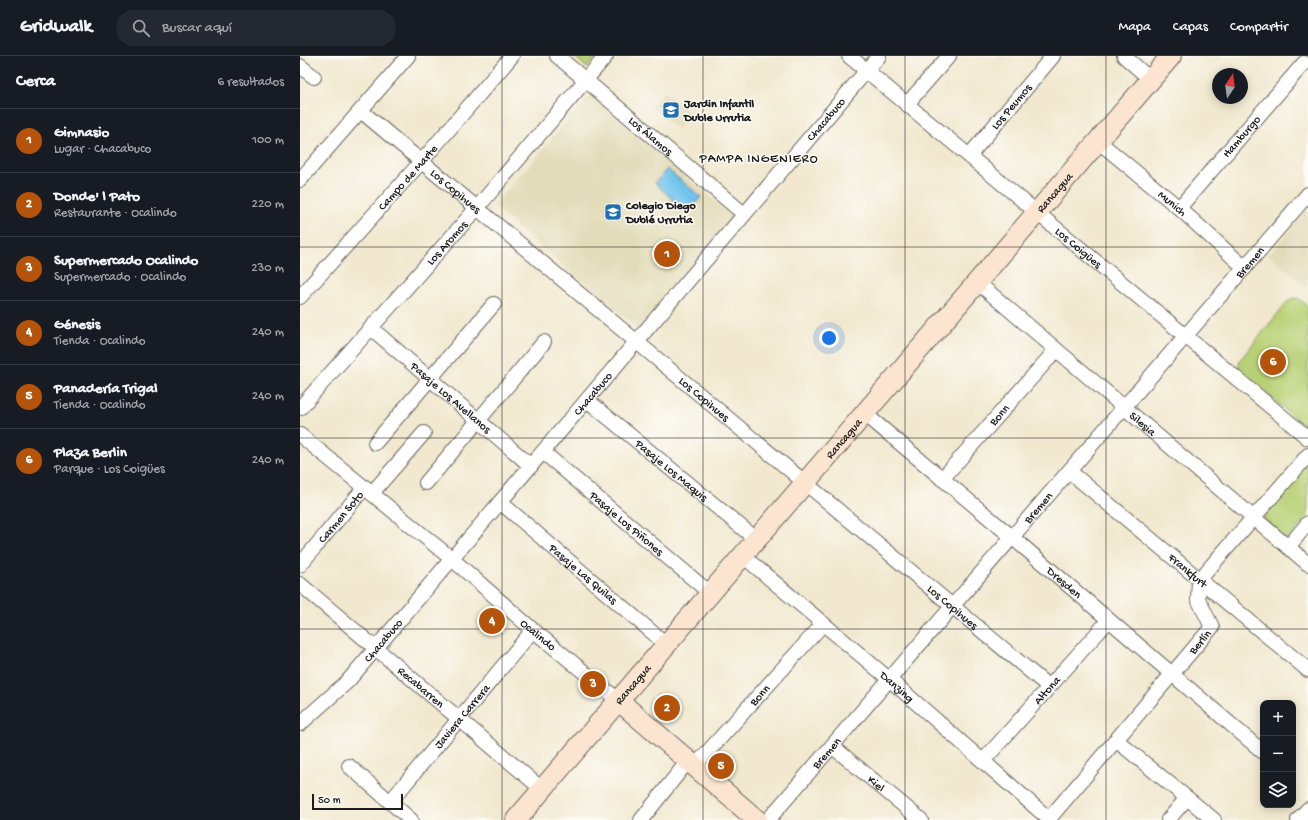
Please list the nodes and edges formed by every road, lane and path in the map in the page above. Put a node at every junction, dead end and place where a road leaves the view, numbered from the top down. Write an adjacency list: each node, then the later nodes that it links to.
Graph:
1 (408, 56): 18 (street)
2 (512, 56): 21 (street, Campo de Marte)
3 (557, 56): 15 (street, Los Álamos)
4 (606, 56): 15 (street, Los Aromos)
5 (849, 56): 13 (street, Los Coigües)
6 (879, 56): 13 (street, Chacabuco)
7 (949, 56): 17 (street)
8 (1052, 56): 20 (street, Los Peumos)
9 (1124, 56): 16 (street)
10 (1171, 56): 16 (main road, Rancagua)
11 (1302, 62): 25 (street, Hamburgo)
12 (300, 66): 14 (street)
13 (866, 70): 17 (street, Los Coigües); 27 (street, Chacabuco)
14 (314, 77)
15 (586, 80): 24 (street, Los Aromos); 27 (street, Los Álamos)
16 (1151, 80): 19 (main road, Rancagua)
17 (907, 104): 20 (street, Los Coigües)
18 (361, 111): 21 (street, Los Copihues); 22 (street)
19 (1098, 141): 25 (street, Munich); 26 (main road, Rancagua)
20 (969, 156): 26 (street, Los Coigües)
21 (421, 162): 24 (street, Los Copihues); 30 (street, Campo de Marte)
22 (300, 180)
23 (1308, 194): 28 (street, Bremen)
24 (477, 208): 32 (street, Los Aromos); 35 (street, Los Copihues)
25 (1179, 208): 28 (street, Munich)
26 (1037, 212): 29 (main road, Rancagua); 33 (street, Los Coigües)
27 (744, 214): 35 (street, Chacabuco)
28 (1245, 268): 33 (street, Bremen)
29 (977, 282): 36 (street, Silesia); 41 (main road, Rancagua)
30 (300, 297)
31 (494, 304): 37 (street)
32 (371, 328): 37 (street, Pasaje Los Avellanos); 40 (street, Los Aromos)
33 (1186, 336): 39 (street, Bremen); 45 (street, Los Coigües)
34 (544, 342): 42 (street)
35 (636, 342): 38 (street, Chacabuco); 53 (street, Los Copihues)
36 (1056, 350): 39 (street, Silesia); 51 (street, Bonn)
37 (430, 379): 42 (street, Pasaje Los Avellanos); 46 (street)
38 (587, 400): 47 (street, Chacabuco); 59 (street, Pasaje Los Maquis)
39 (1124, 407): 50 (street, Bremen); 56 (street, Silesia)
40 (300, 408)
41 (865, 414): 51 (street, Dresden); 53 (main road, Rancagua)
42 (479, 420): 49 (street, Pasaje Los Avellanos); 52 (street)
43 (424, 433): 54 (street, Carmen Soto)
44 (300, 435): 54 (street, Ocalindo)
45 (1308, 438)
46 (376, 443)
47 (543, 452): 49 (street, Chacabuco); 67 (street, Pasaje Los Piñones)
48 (1308, 455): 56 (street)
49 (531, 466): 55 (street, Chacabuco)
50 (1069, 471): 58 (street, Bremen); 65 (street, Frankfurt)
51 (942, 479): 58 (street, Dresden)
52 (426, 483)
53 (806, 483): 59 (main road, Rancagua); 68 (street, Los Copihues)
54 (369, 490): 62 (street, Ocalindo); 64 (street, Carmen Soto)
55 (500, 502): 62 (street, Chacabuco); 72 (street, Pasaje Las Quilas)
56 (1254, 518): 60 (street, Silesia); 65 (street)
57 (1308, 523): 60 (street)
58 (1012, 537): 68 (street, Bremen); 69 (street, Dresden)
59 (757, 540): 61 (main road, Rancagua)
60 (1288, 547): 63 (street, Silesia)
61 (743, 556): 67 (main road, Rancagua); 70 (street, Danzing)
62 (452, 559): 71 (street, Ocalindo); 73 (street, Chacabuco)
63 (1308, 564)
64 (300, 565)
65 (1199, 580): 74 (street, Frankfurt); 75 (street, Berlín)
66 (300, 584): 73 (street, Recabarren)
67 (711, 594): 72 (main road, Rancagua)
68 (952, 606): 76 (street, Bremen); 77 (street, Los Copihues)
69 (1109, 620): 75 (street, Dresden); 77 (street, Altona)
70 (823, 624): 76 (street, Danzing); 85 (street, Bonn)
71 (533, 630): 78 (street, Ocalindo); 79 (street, Javiera Carrera)
72 (667, 646): 78 (main road, Rancagua)
73 (376, 647): 79 (street, Recabarren); 80 (street, Chacabuco)
74 (1308, 670)
75 (1172, 675): 81 (street, Berlín); 83 (street, Dresden)
76 (889, 679): 82 (street, Bremen); 84 (street, Danzing)
77 (1049, 687): 84 (street, Altona)
78 (619, 702): 85 (main road, Ocalindo); 87 (main road, Rancagua)
79 (459, 718): 87 (street, Recabarren); 89 (street, Javiera Carrera)
80 (300, 724)
81 (1116, 740): 88 (street); 91 (street, Berlín)
82 (832, 746): 95 (street, Bremen); 96 (street, Kiel)
83 (1260, 749)
84 (984, 760): 91 (street, Danzing)
85 (692, 763): 94 (street, Bonn); 95 (main road, Ocalindo)
86 (349, 766): 89 (street)
87 (543, 790): 93 (main road, Rancagua)
88 (1187, 798): 97 (street); 98 (street)
89 (390, 802): 92 (street)
90 (1308, 809): 99 (street)
91 (1048, 819)
92 (410, 820)
93 (516, 820)
94 (641, 820)
95 (759, 820)
96 (920, 820)
97 (1168, 820)
98 (1214, 820)
99 (1298, 820)

